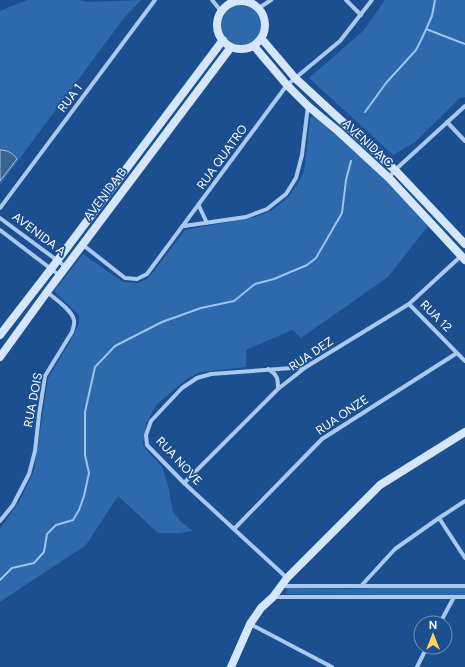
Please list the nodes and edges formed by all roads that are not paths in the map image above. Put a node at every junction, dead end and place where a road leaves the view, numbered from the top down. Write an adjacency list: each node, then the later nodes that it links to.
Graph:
1 (155, 0): 23 (street, RUA 1)
2 (212, 0): 8 (street)
3 (271, 0): 7 (street)
4 (346, 0): 9 (street)
5 (372, 0): 9 (street, RUA QUATRO)
6 (230, 2): 7 (street); 8 (street)
7 (259, 8): 10 (street)
8 (222, 11): 11 (street)
9 (361, 15): 14 (street, RUA QUATRO)
10 (261, 38): 13 (street); 14 (street, AVENIDA C)
11 (223, 40): 12 (street); 31 (street, AVENIDA B)
12 (231, 46): 13 (street); 29 (street, AVENIDA B)
13 (254, 46): 15 (street, AVENIDA C)
14 (295, 78): 15 (street, RUA QUATRO); 20 (street, AVENIDA C)
15 (287, 85): 16 (street, AVENIDA C); 22 (street, RUA QUATRO)
16 (308, 106): 21 (street, AVENIDA C); 25 (street)
17 (465, 106): 18 (street)
18 (447, 122): 19 (street); 20 (street)
19 (465, 141)
20 (395, 170): 21 (street); 28 (street, AVENIDA C)
21 (389, 178): 30 (street, AVENIDA C)
22 (199, 206): 25 (street); 26 (street, RUA QUATRO)
23 (0, 208)
24 (0, 218): 31 (street, AVENIDA A)
25 (208, 223): 26 (street)
26 (184, 226): 29 (street, RUA QUATRO)
27 (0, 230): 33 (street, AVENIDA A)
28 (465, 244)
29 (82, 245): 32 (street, AVENIDA B)
30 (463, 258): 36 (street, RUA DEZ)
31 (58, 260): 32 (street, AVENIDA A); 33 (street, AVENIDA B)
32 (66, 267): 34 (street, AVENIDA B)
33 (51, 269): 34 (street, AVENIDA A); 37 (street, AVENIDA B)
34 (60, 275): 35 (street, AVENIDA B)
35 (47, 292): 39 (street, AVENIDA B); 48 (street, RUA DOIS)
36 (409, 304): 38 (street, RUA 12); 41 (street, RUA DEZ)
37 (0, 335)
38 (458, 353): 40 (street, RUA 12); 49 (street, RUA ONZE)
39 (0, 357)
40 (465, 361)
41 (306, 367): 42 (street, RUA NOVE); 43 (street, RUA DEZ)
42 (268, 369): 43 (street); 45 (street, RUA NOVE)
43 (278, 389): 45 (street, RUA DEZ)
44 (465, 432): 52 (street)
45 (184, 483): 49 (street, RUA NOVE)
46 (465, 501): 47 (street)
47 (439, 518): 50 (street); 54 (street)
48 (0, 521)
49 (234, 529): 52 (street, RUA NOVE)
50 (463, 551): 51 (street)
51 (465, 558)
52 (287, 578): 53 (street)
53 (280, 586): 54 (street); 56 (street)
54 (360, 586): 55 (street)
55 (465, 586)
56 (273, 597): 57 (street); 60 (street)
57 (454, 597): 58 (street); 59 (street)
58 (465, 597)
59 (444, 615)
60 (250, 624): 62 (street); 63 (street)
61 (424, 655): 64 (street)
62 (231, 667)
63 (332, 667)
64 (417, 667)

